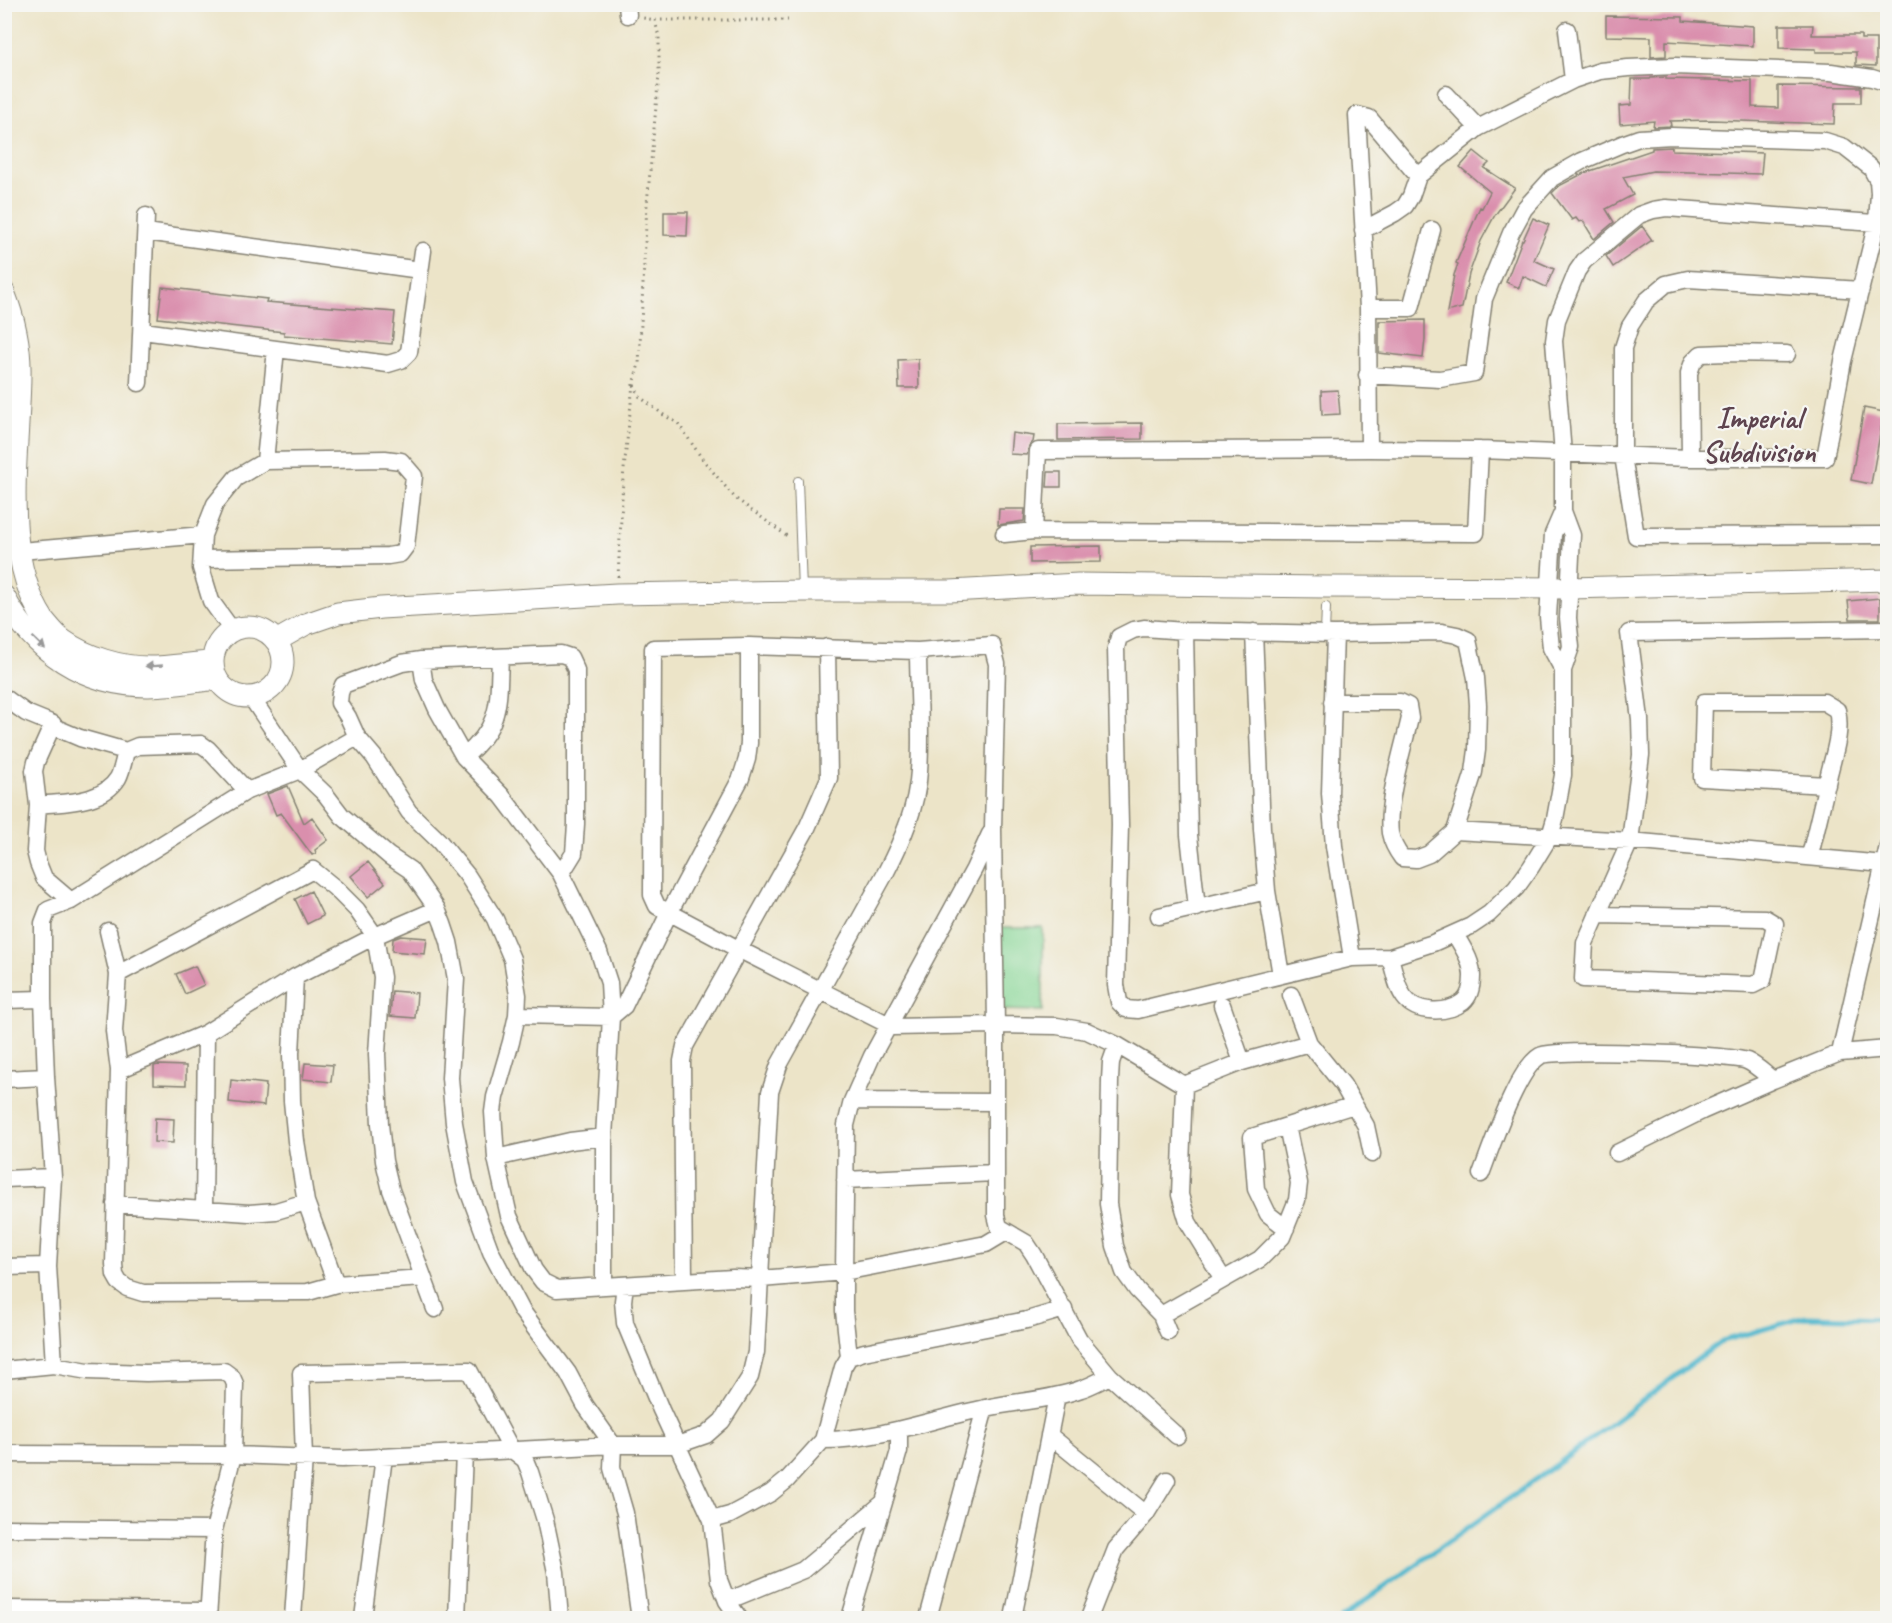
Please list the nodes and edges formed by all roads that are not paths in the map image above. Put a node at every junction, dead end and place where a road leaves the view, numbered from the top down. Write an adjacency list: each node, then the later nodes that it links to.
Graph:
1 (1567, 30): 2 (street)
2 (1573, 80): 3 (street); 5 (street)
3 (1887, 83)
4 (1446, 94): 5 (street)
5 (1478, 128): 6 (street)
6 (1418, 176): 8 (street); 8 (street)
7 (1882, 223): 12 (street); 18 (street); 22 (street)
8 (1363, 230): 14 (street)
9 (1432, 230): 14 (street)
10 (423, 251): 11 (street)
11 (420, 270): 15 (street); 16 (street)
12 (1861, 290): 23 (street); 24 (street)
13 (4, 292): 31 (street)
14 (1368, 308): 18 (street)
15 (143, 331): 16 (street); 19 (street)
16 (276, 349): 25 (street)
17 (1787, 354): 24 (street)
18 (1367, 375): 20 (street)
19 (139, 384)
20 (1369, 449): 21 (street); 27 (street)
21 (1480, 450): 22 (street); 27 (street)
22 (1563, 454): 23 (street); 34 (street)
23 (1623, 456): 24 (street); 30 (street)
24 (1690, 458)
25 (265, 460): 29 (street); 32 (street)
26 (798, 481): 35 (lane)
27 (1034, 531): 28 (street)
28 (1004, 534)
29 (203, 535): 31 (street); 32 (street)
30 (1887, 535)
31 (9, 552): 49 (street, one-way to 31)
32 (202, 559): 39 (street)
33 (1887, 580): 34 (street)
34 (1560, 588): 35 (street); 63 (street)
35 (802, 591): 43 (street)
36 (5, 598): 49 (street, one-way to 49)
37 (1326, 606): 42 (lane)
38 (1887, 629): 64 (street)
39 (232, 630): 43 (street); 49 (street)
40 (1185, 631): 41 (street); 71 (street); 83 (street)
41 (1254, 632): 42 (street); 69 (street)
42 (1330, 634): 52 (street); 62 (street)
43 (276, 641): 51 (street)
44 (749, 646): 45 (street); 73 (street); 73 (street)
45 (827, 647): 46 (street); 79 (street)
46 (918, 651): 61 (street); 85 (street)
47 (500, 657): 48 (street); 56 (street); 68 (street)
48 (421, 660): 54 (street); 56 (street)
49 (215, 671): 51 (street)
50 (4, 697): 53 (street)
51 (251, 697): 57 (street)
52 (1332, 702): 62 (street); 81 (street)
53 (53, 724): 55 (street); 60 (street)
54 (357, 737): 57 (street); 90 (street)
55 (126, 751): 59 (street); 60 (street)
56 (464, 757): 68 (street)
57 (300, 770): 59 (street); 72 (street)
58 (1827, 784): 58 (street); 66 (street)
59 (247, 791): 70 (street)
60 (38, 805): 70 (street)
61 (993, 829): 92 (street); 93 (street)
62 (1455, 831): 63 (street)
63 (1550, 836): 64 (street); 77 (street)
64 (1630, 841): 66 (street); 74 (street)
65 (1887, 846): 67 (street)
66 (1810, 856): 67 (street)
67 (1884, 864): 98 (street)
68 (561, 874): 91 (street)
69 (1267, 891): 71 (street); 83 (street)
70 (71, 901): 87 (street)
71 (1197, 908): 75 (street)
72 (437, 909): 78 (street); 147 (street)
73 (669, 913): 79 (street); 91 (street)
74 (1597, 915): 74 (street)
75 (1159, 916)
76 (108, 931): 82 (street)
77 (1455, 934): 80 (street); 80 (street)
78 (375, 936): 82 (street); 84 (street); 126 (street)
79 (740, 950): 85 (street); 129 (street)
80 (1390, 957): 81 (street)
81 (1352, 958): 83 (street)
82 (118, 974): 100 (street)
83 (1281, 975)
84 (295, 977): 94 (street); 118 (street)
85 (820, 990): 92 (street); 127 (street)
86 (1291, 995): 95 (street)
87 (44, 999): 88 (street); 101 (street)
88 (4, 1000)
89 (1222, 1005): 99 (street)
90 (517, 1015): 91 (street); 112 (street)
91 (611, 1017): 109 (street)
92 (888, 1025): 93 (street); 105 (street)
93 (996, 1025): 96 (street); 106 (street)
94 (206, 1033): 100 (street); 120 (street)
95 (1309, 1043): 99 (street); 107 (street)
96 (1117, 1045): 104 (street); 135 (street)
97 (1887, 1049): 98 (street)
98 (1840, 1053): 103 (street)
99 (1242, 1062): 104 (street)
100 (119, 1070): 119 (street)
101 (46, 1077): 102 (street); 115 (street)
102 (4, 1079)
103 (1773, 1080): 110 (street); 114 (street)
104 (1184, 1085): 128 (street)
105 (852, 1101): 106 (street); 117 (street)
106 (996, 1102): 113 (street)
107 (1354, 1105): 108 (street); 111 (street)
108 (1287, 1126): 121 (street); 121 (street)
109 (604, 1137): 112 (street); 132 (street)
110 (1617, 1153)
111 (1372, 1155)
112 (496, 1158): 132 (street)
113 (995, 1173): 117 (street); 122 (street)
114 (1481, 1174)
115 (53, 1177): 116 (street); 123 (street)
116 (4, 1179)
117 (845, 1180): 125 (street)
118 (306, 1202): 120 (street); 130 (street)
119 (115, 1204): 120 (street); 130 (street)
120 (204, 1209)
121 (1286, 1228): 128 (street)
122 (1006, 1232): 125 (street); 134 (street)
123 (48, 1266): 124 (street); 138 (street)
124 (4, 1267)
125 (844, 1272): 127 (street); 137 (street)
126 (423, 1278): 130 (street); 133 (street)
127 (761, 1279): 129 (street); 148 (street)
128 (1223, 1279): 135 (street)
129 (684, 1281): 131 (street)
130 (336, 1284)
131 (625, 1285): 132 (street); 148 (street)
132 (604, 1286)
133 (435, 1309)
134 (1064, 1309): 137 (street); 140 (street)
135 (1161, 1315): 136 (street)
136 (1168, 1332)
137 (849, 1357): 146 (street)
138 (54, 1365): 139 (street); 152 (street)
139 (4, 1370)
140 (1110, 1376): 141 (street); 145 (street)
141 (1057, 1396): 142 (street); 144 (street)
142 (985, 1408): 143 (street); 171 (street)
143 (900, 1431): 146 (street); 156 (street)
144 (1049, 1435): 157 (street); 172 (street)
145 (1177, 1436)
146 (823, 1440): 158 (street)
147 (613, 1445): 148 (street); 149 (street); 168 (street)
148 (677, 1445): 158 (street)
149 (511, 1449): 150 (street); 154 (street); 167 (street)
150 (464, 1453): 153 (street); 166 (street)
151 (4, 1454): 152 (street)
152 (233, 1455): 154 (street); 160 (street)
153 (384, 1457): 154 (street); 165 (street)
154 (304, 1458): 164 (street)
155 (1167, 1480): 157 (street)
156 (884, 1503): 161 (street); 170 (street)
157 (1146, 1514): 173 (street)
158 (712, 1520): 161 (street)
159 (4, 1528): 160 (street)
160 (214, 1530): 163 (street)
161 (727, 1601): 169 (street)
162 (4, 1609): 163 (street)
163 (208, 1615)
164 (293, 1618)
165 (363, 1618)
166 (457, 1618)
167 (560, 1618)
168 (641, 1618)
169 (739, 1618)
170 (850, 1618)
171 (928, 1618)
172 (1013, 1618)
173 (1089, 1618)

